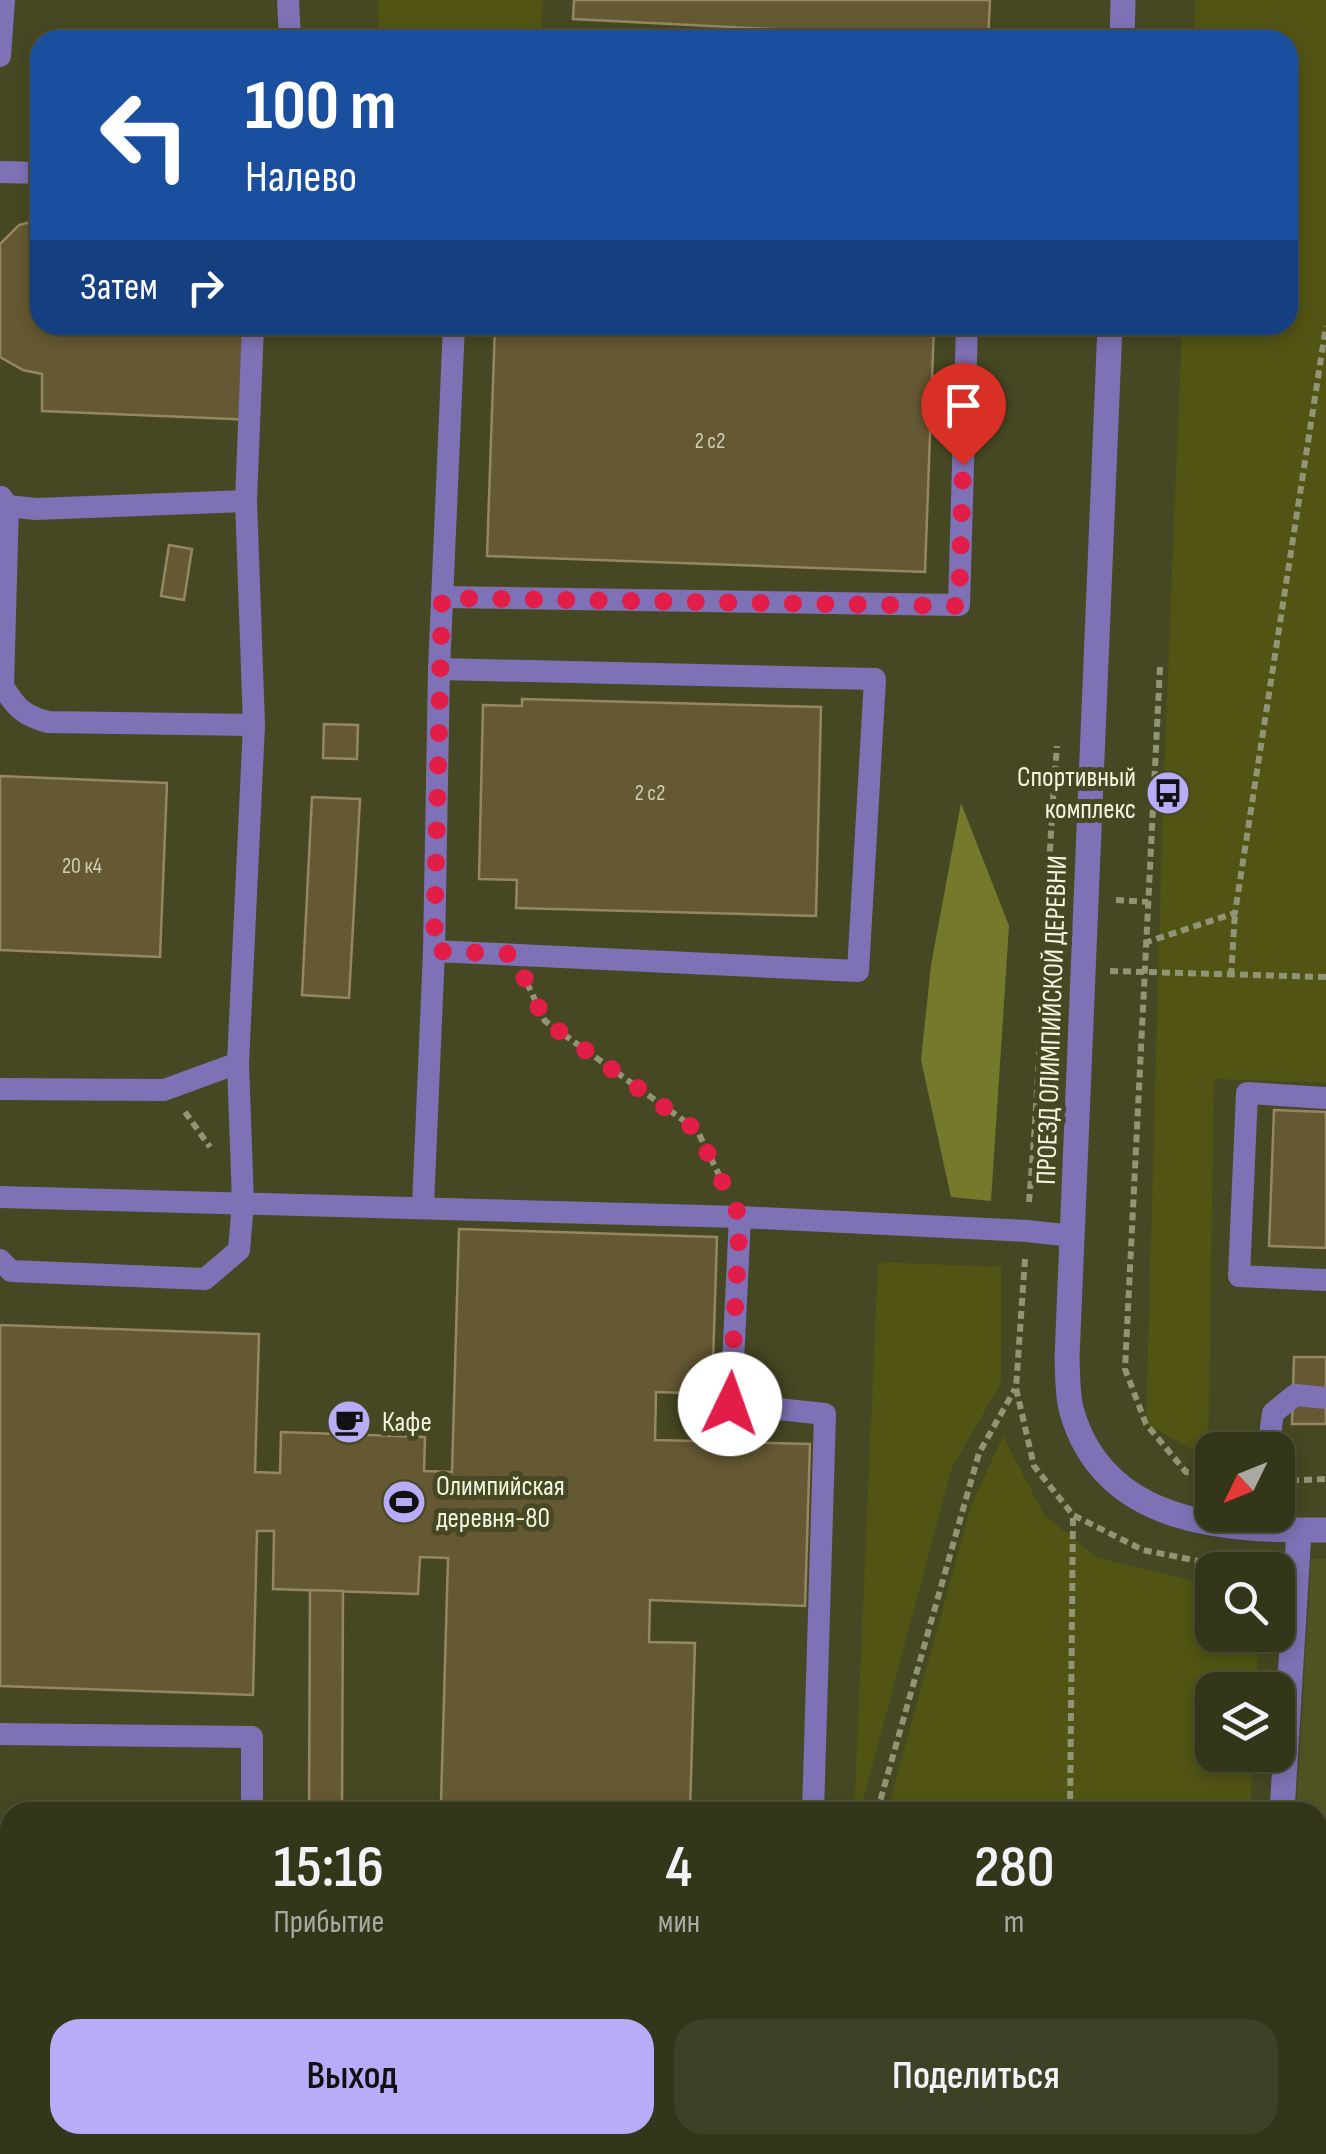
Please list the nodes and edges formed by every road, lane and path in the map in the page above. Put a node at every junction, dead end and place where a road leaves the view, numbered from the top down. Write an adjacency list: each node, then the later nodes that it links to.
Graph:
1 (4, 0): 6 (lane)
2 (288, 0): 4 (lane)
3 (1123, 0): 5 (street)
4 (290, 30)
5 (1122, 30)
6 (0, 56)
7 (0, 172): 8 (lane)
8 (30, 173)
9 (1326, 326): 22 (path)
10 (253, 335): 15 (lane)
11 (454, 335): 16 (lane)
12 (967, 335): 16 (lane)
13 (1110, 335): 38 (street, ПРОЕЗД ОЛИМПИЙСКОЙ ДЕРЕВНИ)
14 (4, 500): 15 (lane); 19 (lane)
15 (246, 501): 20 (lane)
16 (442, 598): 18 (lane)
17 (1160, 666): 23 (path)
18 (439, 669): 24 (lane); 25 (lane)
19 (2, 686): 20 (lane)
20 (254, 725): 29 (lane)
21 (1058, 744): 30 (path)
22 (1235, 913): 23 (path); 27 (path)
23 (1144, 943): 26 (path)
24 (434, 951): 25 (lane); 36 (lane)
25 (513, 954): 37 (path)
26 (1146, 974): 27 (path); 44 (path)
27 (1231, 976): 28 (path)
28 (1326, 977)
29 (238, 1063): 32 (lane); 34 (lane)
30 (1041, 1070)
31 (0, 1088): 32 (lane)
32 (164, 1090): 34 (path)
33 (1326, 1098): 40 (lane)
34 (243, 1191): 35 (lane); 36 (lane); 39 (lane)
35 (0, 1197)
36 (423, 1206): 37 (lane)
37 (740, 1217): 38 (lane); 54 (lane)
38 (1073, 1236): 48 (street, ПРОЕЗД ОЛИМПИЙСКОЙ ДЕРЕВНИ)
39 (0, 1260)
40 (1326, 1280)
41 (1016, 1388): 55 (path)
42 (1326, 1398): 43 (lane)
43 (1271, 1432)
44 (1195, 1473)
45 (1326, 1479): 46 (path)
46 (1295, 1480)
47 (1073, 1514): 56 (path)
48 (1195, 1521)
49 (1295, 1529): 50 (street, ПРОЕЗД ОЛИМПИЙСКОЙ ДЕРЕВНИ)
50 (1299, 1530): 51 (street, ПРОЕЗД ОЛИМПИЙСКОЙ ДЕРЕВНИ); 57 (street)
51 (1326, 1530)
52 (0, 1734): 53 (lane)
53 (252, 1802)
54 (813, 1802)
55 (880, 1802)
56 (1070, 1802)
57 (1283, 1802)

